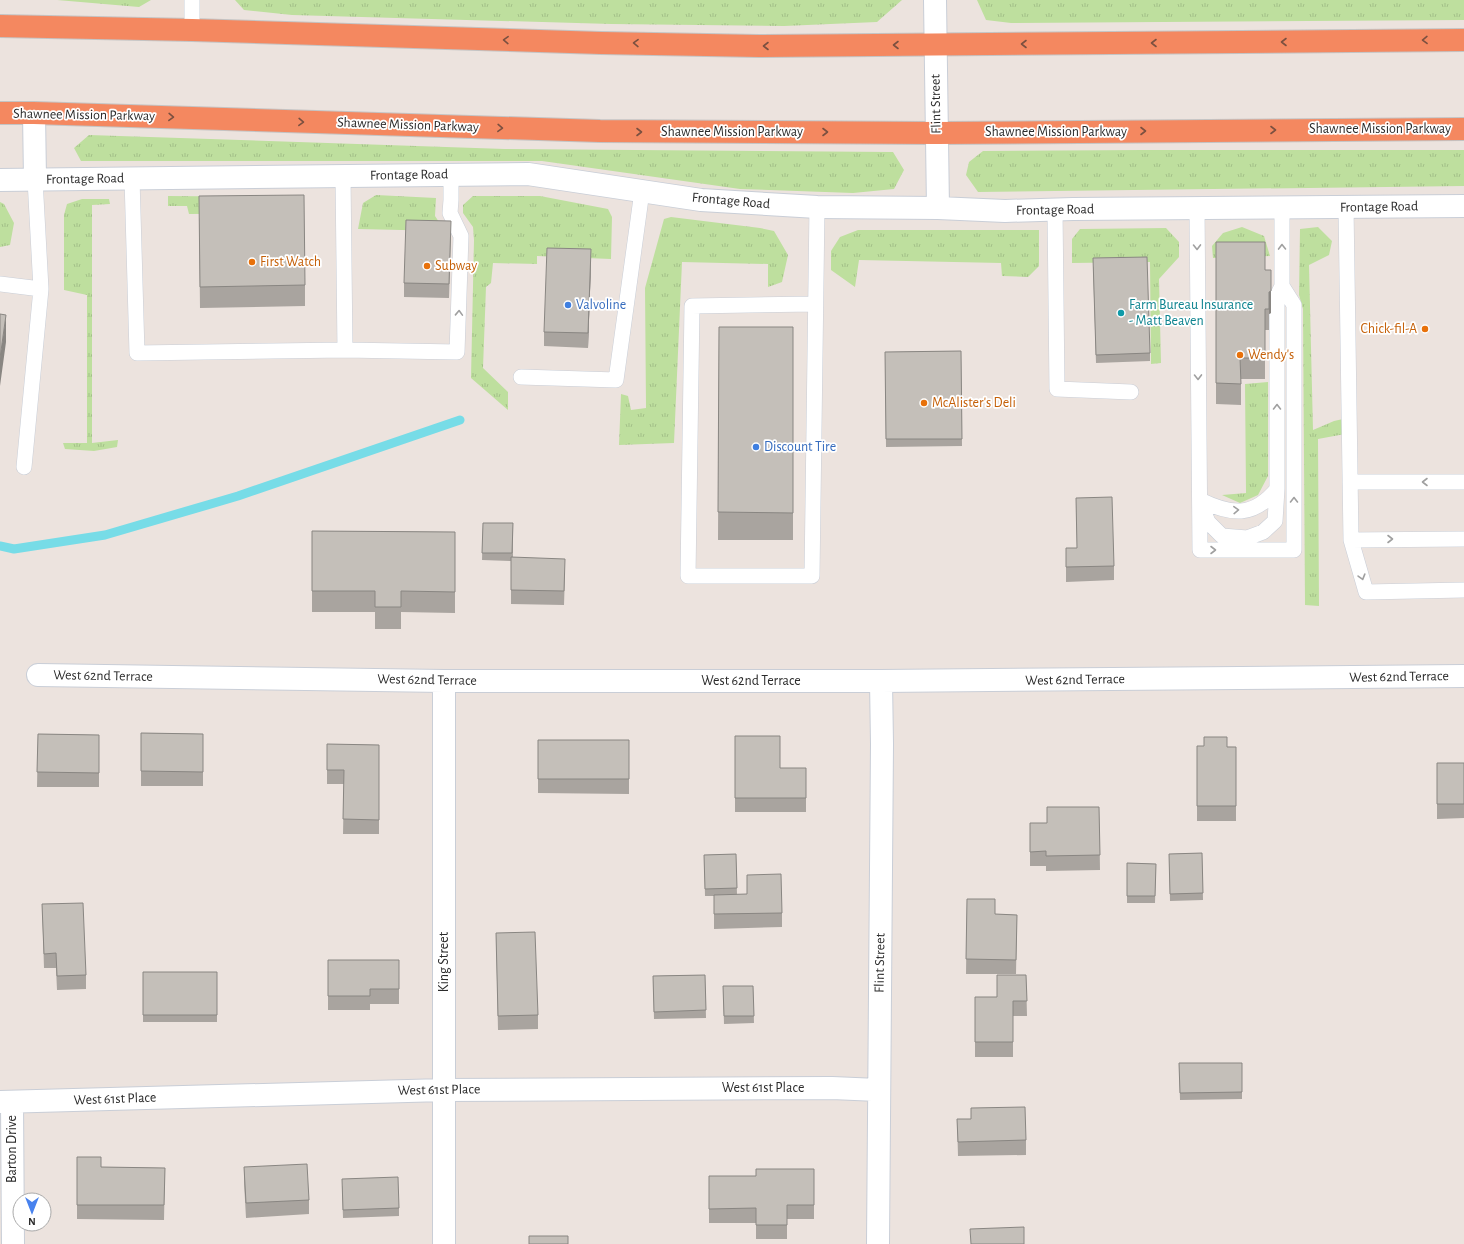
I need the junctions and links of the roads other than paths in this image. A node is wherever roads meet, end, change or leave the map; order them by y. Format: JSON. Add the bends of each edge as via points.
{"nodes":[{"id":1,"x":192,"y":0,"type":"edge"},
{"id":2,"x":935,"y":0,"type":"edge"},
{"id":3,"x":0,"y":26,"type":"edge"},
{"id":4,"x":192,"y":30,"type":"junction"},
{"id":5,"x":1464,"y":40,"type":"edge"},
{"id":6,"x":935,"y":45,"type":"junction"},
{"id":7,"x":0,"y":113,"type":"edge"},
{"id":8,"x":34,"y":113,"type":"junction"},
{"id":9,"x":1464,"y":129,"type":"edge"},
{"id":10,"x":936,"y":133,"type":"junction"},
{"id":11,"x":451,"y":175,"type":"junction"},
{"id":12,"x":343,"y":176,"type":"junction"},
{"id":13,"x":132,"y":178,"type":"junction"},
{"id":14,"x":35,"y":179,"type":"junction"},
{"id":15,"x":0,"y":180,"type":"edge"},
{"id":16,"x":642,"y":191,"type":"junction"},
{"id":17,"x":1464,"y":206,"type":"edge"},
{"id":18,"x":817,"y":207,"type":"junction"},
{"id":19,"x":1346,"y":207,"type":"junction"},
{"id":20,"x":938,"y":208,"type":"junction"},
{"id":21,"x":1197,"y":208,"type":"junction"},
{"id":22,"x":1282,"y":208,"type":"junction"},
{"id":23,"x":1055,"y":210,"type":"junction"},
{"id":24,"x":0,"y":284,"type":"edge"},
{"id":25,"x":1282,"y":286,"type":"junction"},
{"id":26,"x":41,"y":289,"type":"junction"},
{"id":27,"x":816,"y":304,"type":"junction"},
{"id":28,"x":345,"y":350,"type":"junction"},
{"id":29,"x":521,"y":377,"type":"dead end"},
{"id":30,"x":1131,"y":392,"type":"dead end"},
{"id":31,"x":24,"y":467,"type":"dead end"},
{"id":32,"x":1350,"y":482,"type":"junction"},
{"id":33,"x":1464,"y":482,"type":"edge"},
{"id":34,"x":1277,"y":489,"type":"junction"},
{"id":35,"x":1200,"y":500,"type":"junction"},
{"id":36,"x":1464,"y":539,"type":"edge"},
{"id":37,"x":1351,"y":540,"type":"junction"},
{"id":38,"x":1464,"y":590,"type":"edge"},
{"id":39,"x":38,"y":675,"type":"dead end"},
{"id":40,"x":1464,"y":676,"type":"edge"},
{"id":41,"x":444,"y":681,"type":"junction"},
{"id":42,"x":881,"y":682,"type":"junction"},
{"id":43,"x":444,"y":1090,"type":"junction"},
{"id":44,"x":878,"y":1090,"type":"junction"},
{"id":45,"x":6,"y":1102,"type":"edge"},
{"id":46,"x":12,"y":1244,"type":"edge"},
{"id":47,"x":444,"y":1244,"type":"edge"},
{"id":48,"x":878,"y":1244,"type":"edge"}],
"edges":[{"from":1,"to":4,"type":"lane"},
{"from":2,"to":6,"type":"street","name":"Flint Street"},
{"from":3,"to":4,"type":"highway"},
{"from":6,"to":4,"type":"highway","one_way":true,"via":[[759,46],[601,43]]},
{"from":5,"to":6,"type":"highway","one_way":true},
{"from":6,"to":10,"type":"street","name":"Flint Street"},
{"from":7,"to":8,"type":"highway","name":"Shawnee Mission Parkway"},
{"from":8,"to":10,"type":"highway","name":"Shawnee Mission Parkway","one_way":true,"via":[[600,132]]},
{"from":8,"to":14,"type":"street"},
{"from":10,"to":9,"type":"highway","name":"Shawnee Mission Parkway","one_way":true},
{"from":10,"to":20,"type":"street","name":"Flint Street"},
{"from":11,"to":12,"type":"street","name":"Frontage Road"},
{"from":11,"to":16,"type":"street","name":"Frontage Road","via":[[528,174]]},
{"from":28,"to":11,"type":"lane","one_way":true,"via":[[458,352],[461,236],[450,213]]},
{"from":12,"to":13,"type":"street","name":"Frontage Road"},
{"from":12,"to":28,"type":"lane"},
{"from":13,"to":14,"type":"street","name":"Frontage Road"},
{"from":13,"to":28,"type":"lane","via":[[137,352]]},
{"from":14,"to":15,"type":"street","name":"Frontage Road"},
{"from":14,"to":26,"type":"lane"},
{"from":16,"to":18,"type":"street","name":"Frontage Road","via":[[701,200]]},
{"from":16,"to":29,"type":"lane","via":[[616,380]]},
{"from":17,"to":19,"type":"street","name":"Frontage Road"},
{"from":18,"to":20,"type":"street","name":"Frontage Road"},
{"from":18,"to":27,"type":"lane"},
{"from":19,"to":22,"type":"street","name":"Frontage Road"},
{"from":19,"to":32,"type":"lane"},
{"from":20,"to":23,"type":"street","name":"Frontage Road"},
{"from":21,"to":22,"type":"street","name":"Frontage Road"},
{"from":21,"to":23,"type":"street","name":"Frontage Road"},
{"from":21,"to":35,"type":"lane","one_way":true},
{"from":25,"to":22,"type":"lane","one_way":true},
{"from":23,"to":30,"type":"lane","via":[[1057,389]]},
{"from":24,"to":26,"type":"lane"},
{"from":34,"to":25,"type":"lane","one_way":true,"via":[[1278,296]]},
{"from":35,"to":25,"type":"lane","one_way":true,"via":[[1200,550],[1294,550],[1294,305]]},
{"from":26,"to":31,"type":"lane"},
{"from":27,"to":27,"type":"lane","via":[[812,576],[688,576],[692,306]]},
{"from":33,"to":32,"type":"lane","one_way":true},
{"from":32,"to":37,"type":"lane"},
{"from":35,"to":34,"type":"lane","one_way":true,"via":[[1217,508],[1236,512],[1254,508]]},
{"from":34,"to":35,"type":"lane","via":[[1275,521],[1263,532],[1247,538],[1222,536],[1208,522]]},
{"from":37,"to":36,"type":"lane","one_way":true},
{"from":37,"to":38,"type":"lane","one_way":true,"via":[[1366,592]]},
{"from":39,"to":41,"type":"street","name":"West 62nd Terrace"},
{"from":40,"to":42,"type":"street","name":"West 62nd Terrace"},
{"from":41,"to":42,"type":"street","name":"West 62nd Terrace"},
{"from":41,"to":43,"type":"street","name":"King Street"},
{"from":42,"to":44,"type":"street","name":"Flint Street"},
{"from":43,"to":44,"type":"street","name":"West 61st Place"},
{"from":43,"to":45,"type":"street","name":"West 61st Place"},
{"from":43,"to":47,"type":"street","name":"King Street"},
{"from":44,"to":48,"type":"street","name":"Flint Street"},
{"from":45,"to":46,"type":"street","name":"Barton Drive"}]}
